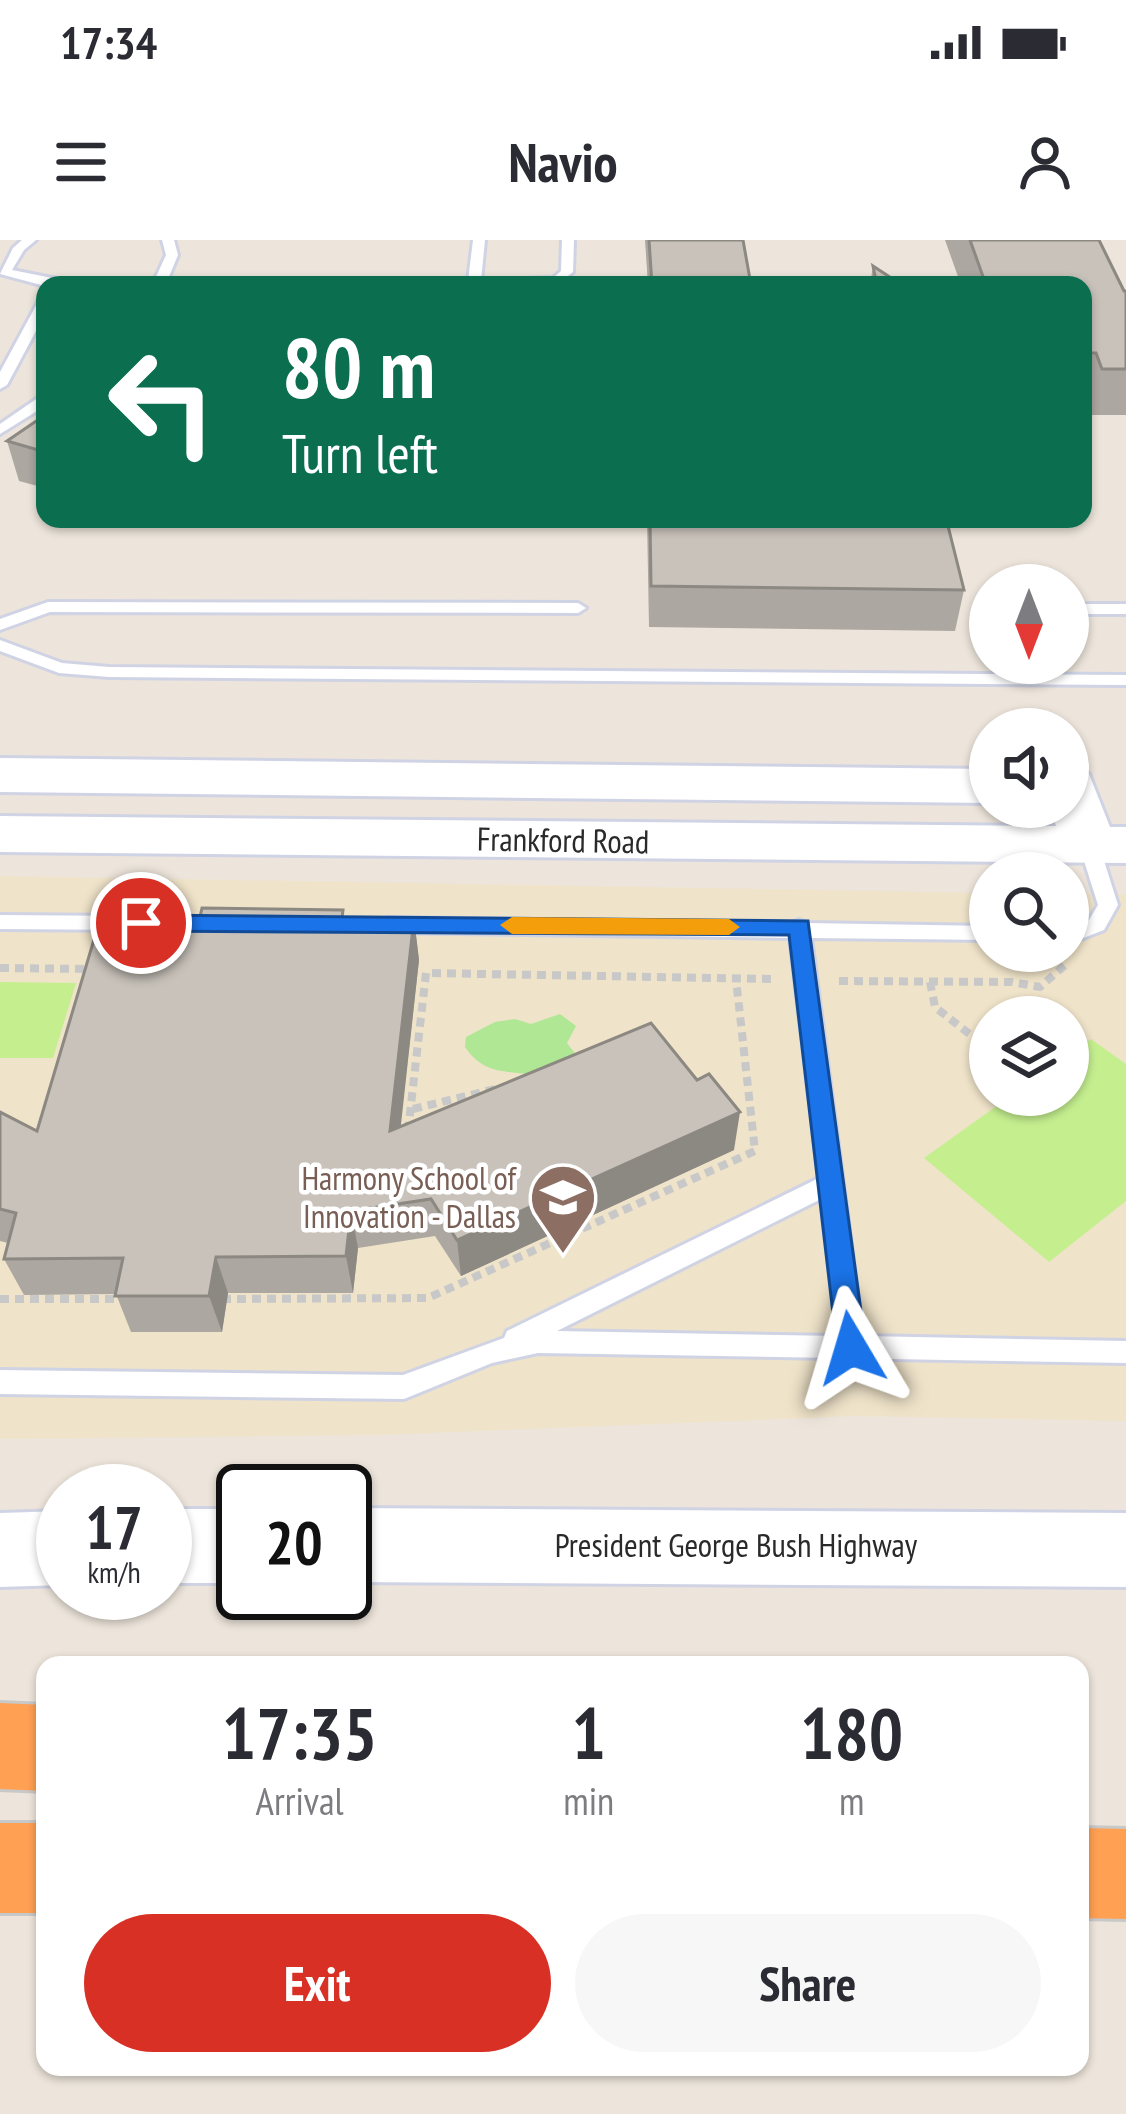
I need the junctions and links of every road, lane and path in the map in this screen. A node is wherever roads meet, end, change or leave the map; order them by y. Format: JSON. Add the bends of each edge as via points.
{"nodes":[{"id":1,"x":30,"y":240,"type":"edge"},
{"id":2,"x":168,"y":240,"type":"edge"},
{"id":3,"x":479,"y":240,"type":"edge"},
{"id":4,"x":568,"y":240,"type":"edge"},
{"id":5,"x":163,"y":276,"type":"edge"},
{"id":6,"x":475,"y":276,"type":"edge"},
{"id":7,"x":563,"y":276,"type":"edge"},
{"id":8,"x":36,"y":282,"type":"edge"},
{"id":9,"x":36,"y":326,"type":"edge"},
{"id":10,"x":0,"y":385,"type":"edge"},
{"id":11,"x":36,"y":408,"type":"edge"},
{"id":12,"x":0,"y":430,"type":"edge"},
{"id":13,"x":578,"y":608,"type":"dead end"},
{"id":14,"x":1089,"y":608,"type":"edge"},
{"id":15,"x":1126,"y":609,"type":"edge"},
{"id":16,"x":0,"y":625,"type":"edge"},
{"id":17,"x":0,"y":645,"type":"edge"},
{"id":18,"x":969,"y":671,"type":"edge"},
{"id":19,"x":1089,"y":674,"type":"edge"},
{"id":20,"x":1126,"y":680,"type":"edge"},
{"id":21,"x":0,"y":775,"type":"edge"},
{"id":22,"x":969,"y":786,"type":"edge"},
{"id":23,"x":1089,"y":786,"type":"edge"},
{"id":24,"x":1126,"y":787,"type":"edge"},
{"id":25,"x":1089,"y":816,"type":"edge"},
{"id":26,"x":0,"y":834,"type":"edge"},
{"id":27,"x":1108,"y":845,"type":"edge"},
{"id":28,"x":1101,"y":920,"type":"junction"},
{"id":29,"x":0,"y":922,"type":"edge"},
{"id":30,"x":165,"y":923,"type":"edge"},
{"id":31,"x":353,"y":924,"type":"edge"},
{"id":32,"x":800,"y":927,"type":"junction"},
{"id":33,"x":1089,"y":929,"type":"edge"},
{"id":34,"x":969,"y":932,"type":"edge"},
{"id":35,"x":1126,"y":934,"type":"edge"},
{"id":36,"x":0,"y":968,"type":"edge"},
{"id":37,"x":1058,"y":972,"type":"edge"},
{"id":38,"x":736,"y":979,"type":"junction"},
{"id":39,"x":781,"y":980,"type":"dead end"},
{"id":40,"x":839,"y":981,"type":"dead end"},
{"id":41,"x":930,"y":982,"type":"junction"},
{"id":42,"x":92,"y":991,"type":"edge"},
{"id":43,"x":969,"y":1034,"type":"edge"},
{"id":44,"x":521,"y":1082,"type":"edge"},
{"id":45,"x":730,"y":1101,"type":"edge"},
{"id":46,"x":749,"y":1101,"type":"junction"},
{"id":47,"x":413,"y":1109,"type":"junction"},
{"id":48,"x":402,"y":1136,"type":"edge"},
{"id":49,"x":831,"y":1183,"type":"junction"},
{"id":50,"x":0,"y":1299,"type":"edge"},
{"id":51,"x":131,"y":1299,"type":"edge"},
{"id":52,"x":199,"y":1299,"type":"edge"},
{"id":53,"x":851,"y":1348,"type":"junction"},
{"id":54,"x":490,"y":1352,"type":"junction"},
{"id":55,"x":1126,"y":1352,"type":"edge"},
{"id":56,"x":0,"y":1382,"type":"edge"},
{"id":57,"x":372,"y":1545,"type":"edge"},
{"id":58,"x":36,"y":1549,"type":"edge"},
{"id":59,"x":0,"y":1550,"type":"edge"},
{"id":60,"x":1126,"y":1550,"type":"edge"},
{"id":61,"x":0,"y":1746,"type":"edge"},
{"id":62,"x":36,"y":1748,"type":"edge"},
{"id":63,"x":0,"y":1868,"type":"edge"},
{"id":64,"x":36,"y":1868,"type":"edge"},
{"id":65,"x":1089,"y":1873,"type":"edge"},
{"id":66,"x":1126,"y":1874,"type":"edge"}],
"edges":[{"from":1,"to":8,"type":"lane","via":[[5,272]]},
{"from":2,"to":5,"type":"lane","via":[[172,255]]},
{"from":3,"to":6,"type":"lane"},
{"from":4,"to":7,"type":"lane"},
{"from":9,"to":10,"type":"lane","via":[[24,357]]},
{"from":11,"to":12,"type":"lane"},
{"from":13,"to":16,"type":"lane","via":[[48,607]]},
{"from":14,"to":15,"type":"lane"},
{"from":17,"to":18,"type":"lane","via":[[59,668],[110,671]]},
{"from":19,"to":20,"type":"lane"},
{"from":21,"to":22,"type":"main road","name":"Frankford Road"},
{"from":23,"to":24,"type":"main road"},
{"from":25,"to":27,"type":"main road"},
{"from":26,"to":27,"type":"main road","name":"Frankford Road"},
{"from":27,"to":28,"type":"lane"},
{"from":28,"to":33,"type":"lane"},
{"from":28,"to":35,"type":"lane"},
{"from":29,"to":30,"type":"lane"},
{"from":31,"to":32,"type":"lane"},
{"from":32,"to":34,"type":"lane"},
{"from":32,"to":49,"type":"lane"},
{"from":36,"to":42,"type":"path","via":[[98,968]]},
{"from":37,"to":41,"type":"path","via":[[1040,987]]},
{"from":38,"to":39,"type":"path"},
{"from":38,"to":46,"type":"path"},
{"from":38,"to":47,"type":"path","via":[[426,973]]},
{"from":40,"to":41,"type":"path"},
{"from":41,"to":43,"type":"path","via":[[935,1007]]},
{"from":44,"to":47,"type":"path"},
{"from":45,"to":46,"type":"path"},
{"from":46,"to":52,"type":"path","via":[[754,1151],[428,1298]]},
{"from":47,"to":48,"type":"path"},
{"from":49,"to":53,"type":"lane"},
{"from":49,"to":54,"type":"lane"},
{"from":50,"to":51,"type":"path"},
{"from":53,"to":54,"type":"lane","via":[[538,1342]]},
{"from":53,"to":55,"type":"lane"},
{"from":54,"to":56,"type":"lane","via":[[421,1382],[382,1389]]},
{"from":57,"to":60,"type":"main road","name":"President George Bush Highway"},
{"from":58,"to":59,"type":"main road"},
{"from":61,"to":62,"type":"highway"},
{"from":63,"to":64,"type":"highway"},
{"from":65,"to":66,"type":"highway"}]}
